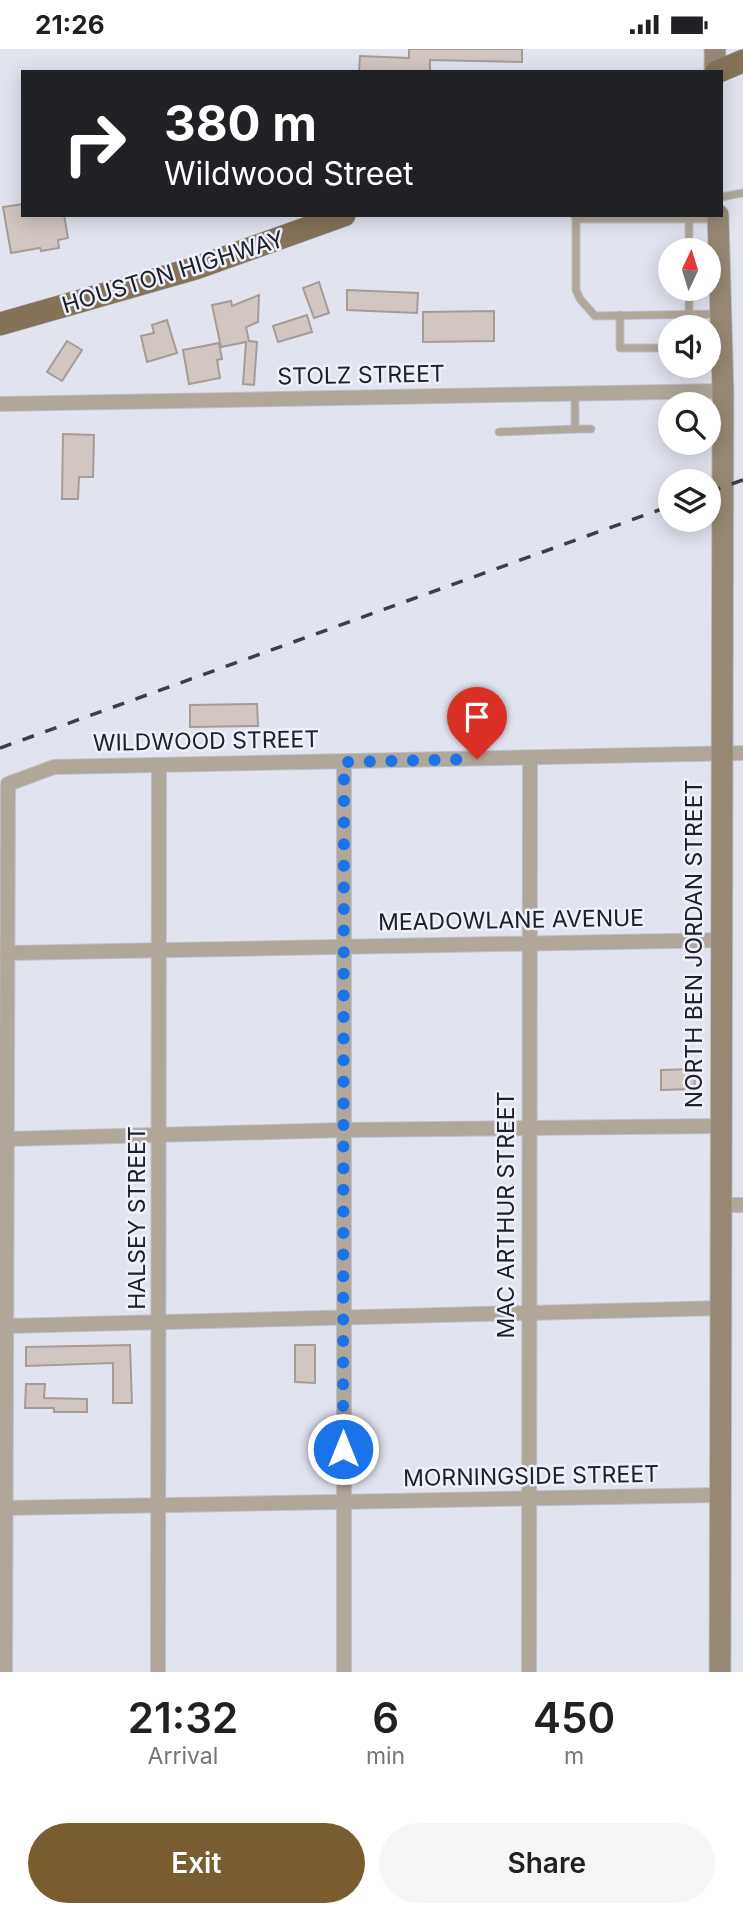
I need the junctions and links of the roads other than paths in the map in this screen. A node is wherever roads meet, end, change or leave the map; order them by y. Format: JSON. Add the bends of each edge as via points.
{"nodes":[{"id":1,"x":715,"y":49,"type":"edge"},
{"id":2,"x":743,"y":61,"type":"edge"},
{"id":3,"x":716,"y":70,"type":"edge"},
{"id":4,"x":721,"y":70,"type":"edge"},
{"id":5,"x":743,"y":193,"type":"edge"},
{"id":6,"x":723,"y":197,"type":"edge"},
{"id":7,"x":338,"y":217,"type":"edge"},
{"id":8,"x":575,"y":217,"type":"edge"},
{"id":9,"x":595,"y":217,"type":"edge"},
{"id":10,"x":615,"y":217,"type":"edge"},
{"id":11,"x":634,"y":217,"type":"edge"},
{"id":12,"x":650,"y":217,"type":"edge"},
{"id":13,"x":669,"y":217,"type":"edge"},
{"id":14,"x":689,"y":217,"type":"edge"},
{"id":15,"x":718,"y":217,"type":"edge"},
{"id":16,"x":689,"y":238,"type":"edge"},
{"id":17,"x":689,"y":301,"type":"edge"},
{"id":18,"x":721,"y":314,"type":"junction"},
{"id":19,"x":620,"y":315,"type":"junction"},
{"id":20,"x":658,"y":315,"type":"edge"},
{"id":21,"x":689,"y":315,"type":"joint"},
{"id":22,"x":0,"y":324,"type":"edge"},
{"id":23,"x":658,"y":348,"type":"edge"},
{"id":24,"x":723,"y":391,"type":"junction"},
{"id":25,"x":575,"y":394,"type":"junction"},
{"id":26,"x":0,"y":404,"type":"edge"},
{"id":27,"x":575,"y":429,"type":"junction"},
{"id":28,"x":592,"y":429,"type":"dead end"},
{"id":29,"x":499,"y":432,"type":"dead end"},
{"id":30,"x":743,"y":753,"type":"edge"},
{"id":31,"x":720,"y":754,"type":"junction"},
{"id":32,"x":530,"y":758,"type":"junction"},
{"id":33,"x":344,"y":762,"type":"junction"},
{"id":34,"x":159,"y":765,"type":"junction"},
{"id":35,"x":4,"y":813,"type":"edge"},
{"id":36,"x":4,"y":873,"type":"edge"},
{"id":37,"x":722,"y":940,"type":"junction"},
{"id":38,"x":528,"y":943,"type":"junction"},
{"id":39,"x":345,"y":946,"type":"junction"},
{"id":40,"x":159,"y":951,"type":"junction"},
{"id":41,"x":7,"y":953,"type":"junction"},
{"id":42,"x":721,"y":1126,"type":"junction"},
{"id":43,"x":529,"y":1127,"type":"junction"},
{"id":44,"x":344,"y":1130,"type":"junction"},
{"id":45,"x":160,"y":1134,"type":"junction"},
{"id":46,"x":8,"y":1139,"type":"junction"},
{"id":47,"x":733,"y":1205,"type":"edge"},
{"id":48,"x":722,"y":1308,"type":"junction"},
{"id":49,"x":529,"y":1312,"type":"junction"},
{"id":50,"x":344,"y":1317,"type":"junction"},
{"id":51,"x":160,"y":1322,"type":"junction"},
{"id":52,"x":6,"y":1326,"type":"junction"},
{"id":53,"x":721,"y":1495,"type":"junction"},
{"id":54,"x":528,"y":1498,"type":"junction"},
{"id":55,"x":342,"y":1502,"type":"junction"},
{"id":56,"x":160,"y":1507,"type":"junction"},
{"id":57,"x":3,"y":1508,"type":"edge"},
{"id":58,"x":5,"y":1672,"type":"edge"},
{"id":59,"x":158,"y":1672,"type":"edge"},
{"id":60,"x":344,"y":1672,"type":"edge"},
{"id":61,"x":529,"y":1672,"type":"edge"},
{"id":62,"x":720,"y":1672,"type":"edge"}],
"edges":[{"from":1,"to":3,"type":"street"},
{"from":2,"to":4,"type":"main road"},
{"from":5,"to":6,"type":"lane"},
{"from":7,"to":22,"type":"main road","name":"HOUSTON HIGHWAY","via":[[196,268]]},
{"from":8,"to":9,"type":"lane"},
{"from":8,"to":19,"type":"lane","via":[[580,299],[595,316]]},
{"from":9,"to":10,"type":"lane"},
{"from":10,"to":11,"type":"lane"},
{"from":11,"to":12,"type":"lane"},
{"from":12,"to":13,"type":"lane"},
{"from":13,"to":14,"type":"lane"},
{"from":14,"to":15,"type":"lane"},
{"from":14,"to":16,"type":"lane"},
{"from":15,"to":18,"type":"street","name":"NORTH BEN JORDAN STREET"},
{"from":17,"to":21,"type":"lane"},
{"from":18,"to":21,"type":"lane"},
{"from":18,"to":24,"type":"street","name":"NORTH BEN JORDAN STREET"},
{"from":19,"to":20,"type":"lane"},
{"from":19,"to":23,"type":"lane","via":[[620,348]]},
{"from":24,"to":25,"type":"street","name":"STOLZ STREET"},
{"from":24,"to":31,"type":"street","name":"NORTH BEN JORDAN STREET"},
{"from":25,"to":26,"type":"street","name":"STOLZ STREET"},
{"from":25,"to":27,"type":"lane"},
{"from":27,"to":28,"type":"lane"},
{"from":27,"to":29,"type":"lane"},
{"from":30,"to":31,"type":"street","name":"WILDWOOD STREET"},
{"from":31,"to":32,"type":"street","name":"WILDWOOD STREET"},
{"from":31,"to":37,"type":"street","name":"NORTH BEN JORDAN STREET"},
{"from":32,"to":33,"type":"street","name":"WILDWOOD STREET"},
{"from":32,"to":38,"type":"street","name":"MAC ARTHUR STREET"},
{"from":33,"to":34,"type":"street","name":"WILDWOOD STREET"},
{"from":33,"to":39,"type":"street"},
{"from":34,"to":35,"type":"street","name":"WILDWOOD STREET","via":[[54,767],[8,784]]},
{"from":34,"to":40,"type":"street","name":"HALSEY STREET"},
{"from":35,"to":36,"type":"street"},
{"from":36,"to":41,"type":"street"},
{"from":37,"to":38,"type":"street","name":"MEADOWLANE AVENUE"},
{"from":37,"to":42,"type":"street","name":"NORTH BEN JORDAN STREET"},
{"from":38,"to":39,"type":"street","name":"MEADOWLANE AVENUE"},
{"from":38,"to":43,"type":"street","name":"MAC ARTHUR STREET"},
{"from":39,"to":40,"type":"street","name":"MEADOWLANE AVENUE"},
{"from":39,"to":44,"type":"street"},
{"from":40,"to":41,"type":"street","name":"MEADOWLANE AVENUE"},
{"from":40,"to":45,"type":"street","name":"HALSEY STREET"},
{"from":41,"to":46,"type":"street"},
{"from":42,"to":43,"type":"street"},
{"from":42,"to":47,"type":"street","name":"NORTH BEN JORDAN STREET"},
{"from":43,"to":44,"type":"street"},
{"from":43,"to":49,"type":"street","name":"MAC ARTHUR STREET"},
{"from":44,"to":45,"type":"street"},
{"from":44,"to":50,"type":"street"},
{"from":45,"to":46,"type":"street"},
{"from":45,"to":51,"type":"street","name":"HALSEY STREET"},
{"from":46,"to":52,"type":"street"},
{"from":47,"to":48,"type":"street","name":"NORTH BEN JORDAN STREET"},
{"from":48,"to":49,"type":"street"},
{"from":48,"to":53,"type":"street","name":"NORTH BEN JORDAN STREET"},
{"from":49,"to":50,"type":"street"},
{"from":49,"to":54,"type":"street","name":"MAC ARTHUR STREET"},
{"from":50,"to":51,"type":"street"},
{"from":50,"to":55,"type":"street"},
{"from":51,"to":52,"type":"street"},
{"from":51,"to":56,"type":"street","name":"HALSEY STREET"},
{"from":52,"to":57,"type":"street"},
{"from":53,"to":54,"type":"street","name":"MORNINGSIDE STREET"},
{"from":53,"to":62,"type":"street","name":"NORTH BEN JORDAN STREET"},
{"from":54,"to":55,"type":"street","name":"MORNINGSIDE STREET"},
{"from":54,"to":61,"type":"street","name":"MAC ARTHUR STREET"},
{"from":55,"to":56,"type":"street","name":"MORNINGSIDE STREET"},
{"from":55,"to":60,"type":"street"},
{"from":56,"to":57,"type":"street","name":"MORNINGSIDE STREET"},
{"from":56,"to":59,"type":"street","name":"HALSEY STREET"},
{"from":57,"to":58,"type":"street"}]}
